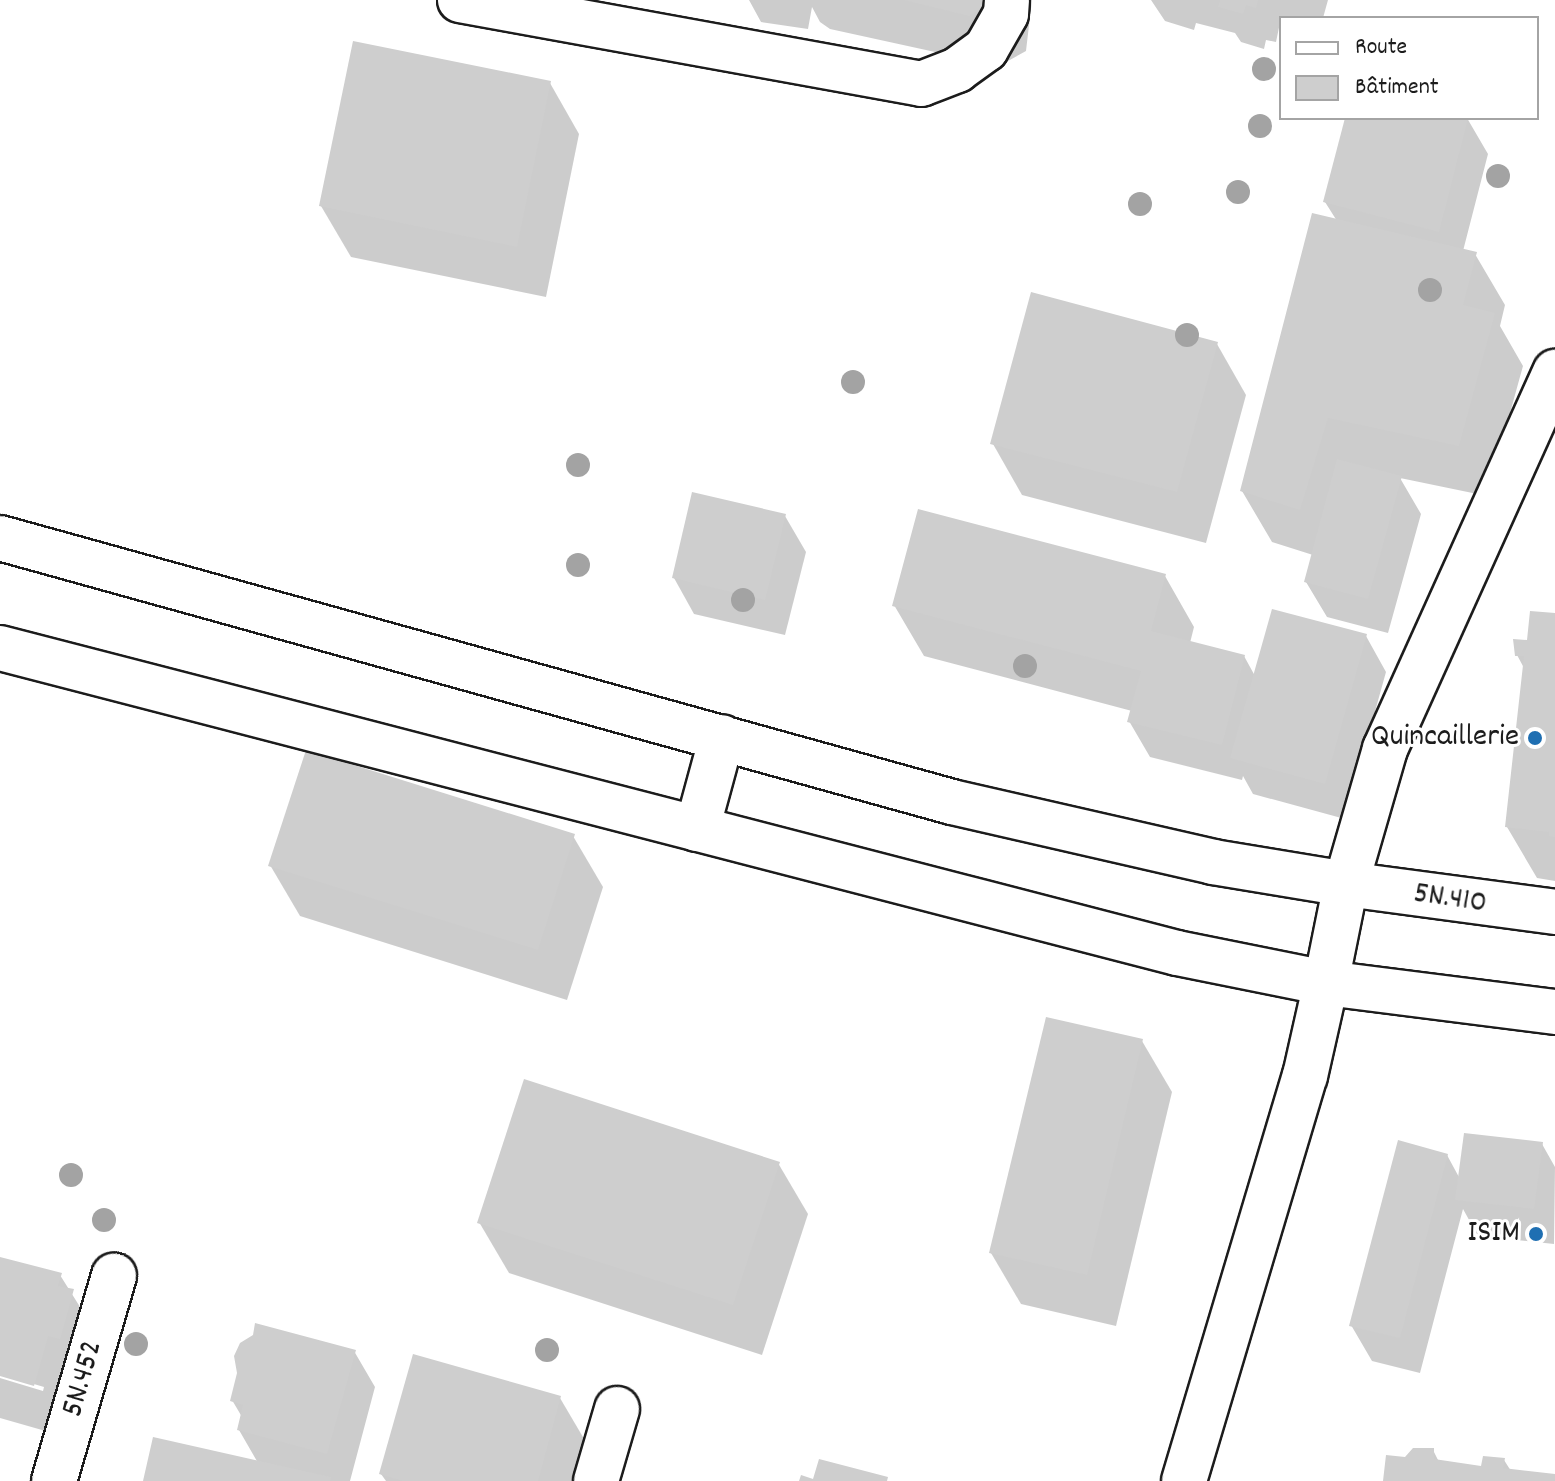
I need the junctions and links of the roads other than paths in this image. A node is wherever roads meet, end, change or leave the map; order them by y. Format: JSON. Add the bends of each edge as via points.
{"nodes":[{"id":1,"x":460,"y":0,"type":"edge"},
{"id":2,"x":1007,"y":0,"type":"edge"},
{"id":3,"x":1555,"y":372,"type":"edge"},
{"id":4,"x":0,"y":538,"type":"edge"},
{"id":5,"x":0,"y":648,"type":"edge"},
{"id":6,"x":722,"y":737,"type":"junction"},
{"id":7,"x":697,"y":829,"type":"junction"},
{"id":8,"x":1346,"y":884,"type":"junction"},
{"id":9,"x":1555,"y":912,"type":"edge"},
{"id":10,"x":1326,"y":983,"type":"junction"},
{"id":11,"x":1555,"y":1012,"type":"edge"},
{"id":12,"x":114,"y":1276,"type":"dead end"},
{"id":13,"x":617,"y":1409,"type":"dead end"},
{"id":14,"x":54,"y":1481,"type":"edge"},
{"id":15,"x":596,"y":1481,"type":"edge"},
{"id":16,"x":1184,"y":1481,"type":"edge"}],
"edges":[{"from":1,"to":2,"type":"main road","via":[[921,84],[957,70],[986,49],[1006,14]]},
{"from":3,"to":8,"type":"main road","via":[[1385,749]]},
{"from":4,"to":6,"type":"main road","name":"5N.410"},
{"from":5,"to":7,"type":"main road"},
{"from":6,"to":7,"type":"main road"},
{"from":6,"to":8,"type":"main road","name":"5N.410","via":[[952,802],[1213,862]]},
{"from":7,"to":10,"type":"main road","via":[[1177,953]]},
{"from":8,"to":9,"type":"main road","name":"5N.410"},
{"from":8,"to":10,"type":"main road"},
{"from":10,"to":11,"type":"main road"},
{"from":10,"to":16,"type":"main road","via":[[1305,1076]]},
{"from":12,"to":14,"type":"main road","name":"5N.452"},
{"from":13,"to":15,"type":"main road"}]}
